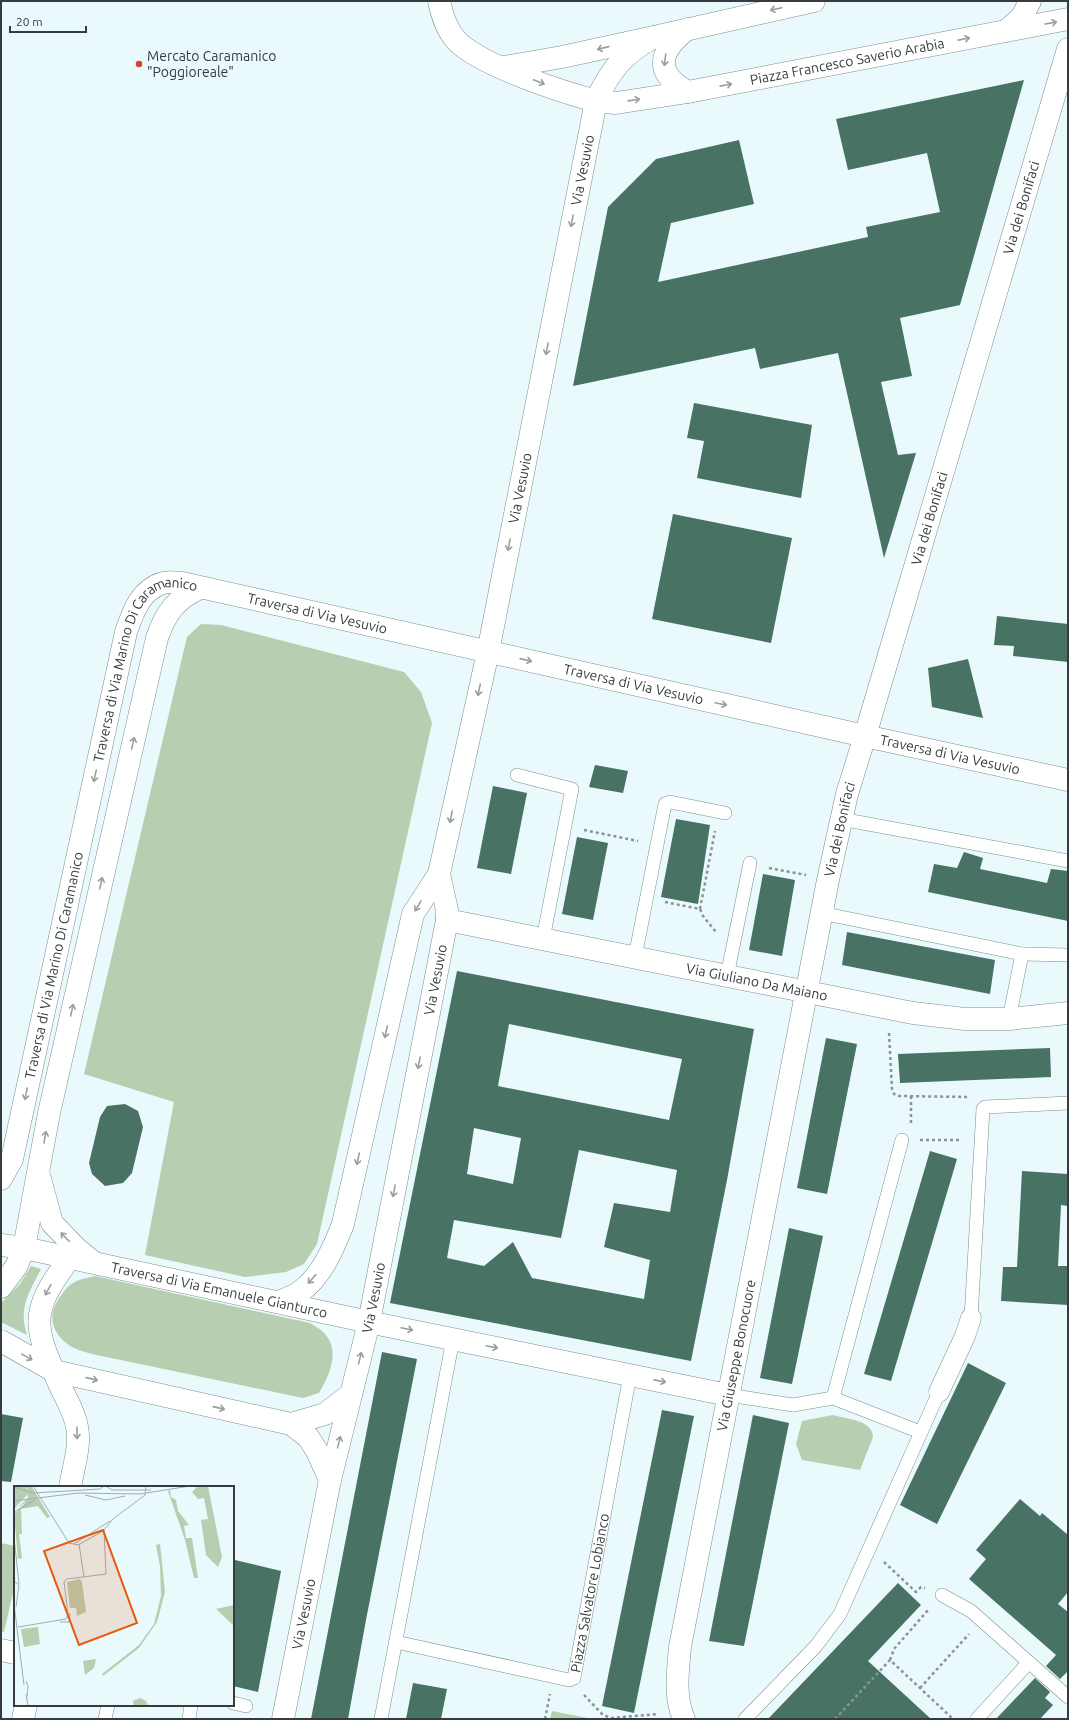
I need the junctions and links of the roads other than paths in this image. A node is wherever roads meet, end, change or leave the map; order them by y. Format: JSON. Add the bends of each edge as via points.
{"nodes":[{"id":1,"x":439,"y":1,"type":"edge"},
{"id":2,"x":814,"y":1,"type":"edge"},
{"id":3,"x":1030,"y":1,"type":"edge"},
{"id":4,"x":1068,"y":19,"type":"edge"},
{"id":5,"x":687,"y":29,"type":"junction"},
{"id":6,"x":1006,"y":31,"type":"junction"},
{"id":7,"x":654,"y":37,"type":"junction"},
{"id":8,"x":1068,"y":49,"type":"edge"},
{"id":9,"x":502,"y":67,"type":"junction"},
{"id":10,"x":688,"y":92,"type":"junction"},
{"id":11,"x":596,"y":100,"type":"junction"},
{"id":12,"x":200,"y":588,"type":"junction"},
{"id":13,"x":488,"y":652,"type":"junction"},
{"id":14,"x":865,"y":736,"type":"junction"},
{"id":15,"x":517,"y":776,"type":"dead end"},
{"id":16,"x":1068,"y":780,"type":"edge"},
{"id":17,"x":722,"y":812,"type":"road end"},
{"id":18,"x":841,"y":819,"type":"junction"},
{"id":19,"x":1068,"y":861,"type":"edge"},
{"id":20,"x":750,"y":864,"type":"road end"},
{"id":21,"x":439,"y":874,"type":"junction"},
{"id":22,"x":821,"y":913,"type":"junction"},
{"id":23,"x":447,"y":920,"type":"junction"},
{"id":24,"x":543,"y":939,"type":"junction"},
{"id":25,"x":1022,"y":954,"type":"junction"},
{"id":26,"x":1068,"y":956,"type":"edge"},
{"id":27,"x":635,"y":957,"type":"junction"},
{"id":28,"x":727,"y":976,"type":"junction"},
{"id":29,"x":806,"y":992,"type":"junction"},
{"id":30,"x":1068,"y":1013,"type":"edge"},
{"id":31,"x":1009,"y":1019,"type":"junction"},
{"id":32,"x":1068,"y":1103,"type":"edge"},
{"id":33,"x":907,"y":1140,"type":"road end"},
{"id":34,"x":38,"y":1176,"type":"junction"},
{"id":35,"x":1,"y":1179,"type":"edge"},
{"id":36,"x":1,"y":1245,"type":"edge"},
{"id":37,"x":24,"y":1248,"type":"junction"},
{"id":38,"x":70,"y":1258,"type":"junction"},
{"id":39,"x":94,"y":1263,"type":"junction"},
{"id":40,"x":1,"y":1287,"type":"edge"},
{"id":41,"x":278,"y":1302,"type":"junction"},
{"id":42,"x":971,"y":1318,"type":"joint"},
{"id":43,"x":369,"y":1322,"type":"junction"},
{"id":44,"x":453,"y":1339,"type":"junction"},
{"id":45,"x":1,"y":1341,"type":"edge"},
{"id":46,"x":54,"y":1371,"type":"junction"},
{"id":47,"x":630,"y":1375,"type":"junction"},
{"id":48,"x":939,"y":1392,"type":"joint"},
{"id":49,"x":351,"y":1394,"type":"junction"},
{"id":50,"x":728,"y":1395,"type":"junction"},
{"id":51,"x":833,"y":1398,"type":"junction"},
{"id":52,"x":291,"y":1424,"type":"junction"},
{"id":53,"x":920,"y":1432,"type":"junction"},
{"id":54,"x":330,"y":1480,"type":"junction"},
{"id":55,"x":70,"y":1486,"type":"edge"},
{"id":56,"x":942,"y":1595,"type":"road end"},
{"id":57,"x":396,"y":1642,"type":"junction"},
{"id":58,"x":1,"y":1650,"type":"edge"},
{"id":59,"x":14,"y":1653,"type":"edge"},
{"id":60,"x":1029,"y":1662,"type":"junction"},
{"id":61,"x":1068,"y":1696,"type":"edge"},
{"id":62,"x":26,"y":1706,"type":"edge"},
{"id":63,"x":108,"y":1706,"type":"edge"},
{"id":64,"x":191,"y":1706,"type":"edge"},
{"id":65,"x":682,"y":1715,"type":"edge"},
{"id":66,"x":23,"y":1719,"type":"edge"},
{"id":67,"x":105,"y":1719,"type":"edge"},
{"id":68,"x":189,"y":1719,"type":"edge"},
{"id":69,"x":283,"y":1719,"type":"edge"},
{"id":70,"x":381,"y":1719,"type":"edge"},
{"id":71,"x":745,"y":1719,"type":"edge"},
{"id":72,"x":976,"y":1719,"type":"edge"}],
"edges":[{"from":1,"to":9,"type":"street","name":"Piazza Francesco Saverio Arabia","via":[[443,19],[456,40],[474,54]]},
{"from":2,"to":5,"type":"street","one_way":true},
{"from":3,"to":6,"type":"street","via":[[1022,17]]},
{"from":6,"to":4,"type":"street","name":"Piazza Francesco Saverio Arabia","one_way":true},
{"from":5,"to":7,"type":"street"},
{"from":5,"to":10,"type":"street","one_way":true,"via":[[675,38],[667,51],[664,63],[666,75],[674,85]]},
{"from":10,"to":6,"type":"street","name":"Piazza Francesco Saverio Arabia","one_way":true},
{"from":7,"to":9,"type":"street","one_way":true},
{"from":7,"to":11,"type":"street","name":"Via Vesuvio","via":[[634,48],[616,65]]},
{"from":8,"to":14,"type":"street","name":"Via dei Bonifaci"},
{"from":9,"to":11,"type":"street","name":"Piazza Francesco Saverio Arabia","one_way":true,"via":[[574,95]]},
{"from":11,"to":10,"type":"street","name":"Piazza Francesco Saverio Arabia","one_way":true,"via":[[616,103]]},
{"from":11,"to":13,"type":"street","name":"Via Vesuvio","one_way":true},
{"from":12,"to":13,"type":"street","name":"Traversa di Via Vesuvio"},
{"from":34,"to":12,"type":"street","name":"Traversa di Via Marino Di Caramanico","one_way":true,"via":[[49,1113],[157,638],[177,601]]},
{"from":12,"to":35,"type":"street","name":"Traversa di Via Marino Di Caramanico","one_way":true,"via":[[164,582],[150,589],[140,598],[126,632],[12,1159]]},
{"from":13,"to":14,"type":"street","name":"Traversa di Via Vesuvio","one_way":true},
{"from":13,"to":21,"type":"street","name":"Via Vesuvio","one_way":true},
{"from":14,"to":16,"type":"street","name":"Traversa di Via Vesuvio"},
{"from":14,"to":18,"type":"street","name":"Via dei Bonifaci"},
{"from":15,"to":24,"type":"lane","via":[[571,788]]},
{"from":17,"to":27,"type":"lane","via":[[666,803]]},
{"from":18,"to":19,"type":"lane"},
{"from":18,"to":22,"type":"street","name":"Via dei Bonifaci"},
{"from":20,"to":28,"type":"lane"},
{"from":21,"to":23,"type":"street","name":"Via Vesuvio"},
{"from":21,"to":41,"type":"street","name":"Via Vesuvio","one_way":true,"via":[[413,914],[343,1224],[320,1271],[302,1291]]},
{"from":22,"to":25,"type":"lane"},
{"from":22,"to":29,"type":"street","name":"Via dei Bonifaci"},
{"from":23,"to":24,"type":"street","name":"Via Giuliano Da Maiano"},
{"from":23,"to":43,"type":"street","name":"Via Vesuvio","one_way":true},
{"from":24,"to":27,"type":"street","name":"Via Giuliano Da Maiano"},
{"from":25,"to":26,"type":"lane"},
{"from":25,"to":31,"type":"lane"},
{"from":27,"to":28,"type":"street","name":"Via Giuliano Da Maiano"},
{"from":28,"to":29,"type":"street","name":"Via Giuliano Da Maiano"},
{"from":29,"to":31,"type":"street","name":"Via Giuliano Da Maiano","via":[[893,1009],[965,1019]]},
{"from":29,"to":50,"type":"street","name":"Via Giuseppe Bonocuore"},
{"from":30,"to":31,"type":"street","name":"Via Giuliano Da Maiano"},
{"from":32,"to":42,"type":"lane","via":[[983,1109]]},
{"from":33,"to":51,"type":"lane"},
{"from":34,"to":37,"type":"street","name":"Traversa di Via Marino Di Caramanico"},
{"from":39,"to":34,"type":"street","name":"Traversa di Via Marino Di Caramanico","one_way":true,"via":[[52,1223]]},
{"from":36,"to":37,"type":"street","name":"Traversa di Via Emanuele Gianturco"},
{"from":37,"to":38,"type":"street","name":"Traversa di Via Emanuele Gianturco"},
{"from":37,"to":40,"type":"street","via":[[16,1268]]},
{"from":38,"to":39,"type":"street","name":"Traversa di Via Emanuele Gianturco"},
{"from":38,"to":46,"type":"street","one_way":true,"via":[[49,1287],[39,1314],[44,1347]]},
{"from":39,"to":41,"type":"street","name":"Traversa di Via Emanuele Gianturco"},
{"from":41,"to":43,"type":"street","name":"Traversa di Via Emanuele Gianturco"},
{"from":42,"to":48,"type":"street"},
{"from":43,"to":44,"type":"street","one_way":true},
{"from":49,"to":43,"type":"street","name":"Via Vesuvio","one_way":true},
{"from":44,"to":47,"type":"street","one_way":true},
{"from":44,"to":57,"type":"lane"},
{"from":45,"to":46,"type":"street","one_way":true},
{"from":46,"to":52,"type":"street","one_way":true},
{"from":46,"to":55,"type":"street","one_way":true,"via":[[78,1428]]},
{"from":47,"to":50,"type":"street","one_way":true},
{"from":47,"to":57,"type":"lane","name":"Piazza Salvatore Lobianco","via":[[574,1678],[570,1680]]},
{"from":48,"to":53,"type":"lane"},
{"from":49,"to":52,"type":"street","via":[[326,1414]]},
{"from":54,"to":49,"type":"street","name":"Via Vesuvio","one_way":true},
{"from":50,"to":51,"type":"lane","via":[[793,1405]]},
{"from":50,"to":65,"type":"street","name":"Via Giuseppe Bonocuore","via":[[680,1647],[677,1682]]},
{"from":51,"to":53,"type":"lane"},
{"from":52,"to":54,"type":"street","via":[[308,1437]]},
{"from":53,"to":71,"type":"lane","via":[[843,1607],[833,1624],[816,1646]]},
{"from":54,"to":69,"type":"street","name":"Via Vesuvio"},
{"from":56,"to":60,"type":"lane","via":[[961,1604]]},
{"from":57,"to":70,"type":"lane"},
{"from":58,"to":59,"type":"street"},
{"from":60,"to":61,"type":"lane"},
{"from":60,"to":72,"type":"lane"},
{"from":62,"to":66,"type":"street"},
{"from":63,"to":67,"type":"lane"},
{"from":64,"to":68,"type":"lane"}]}
